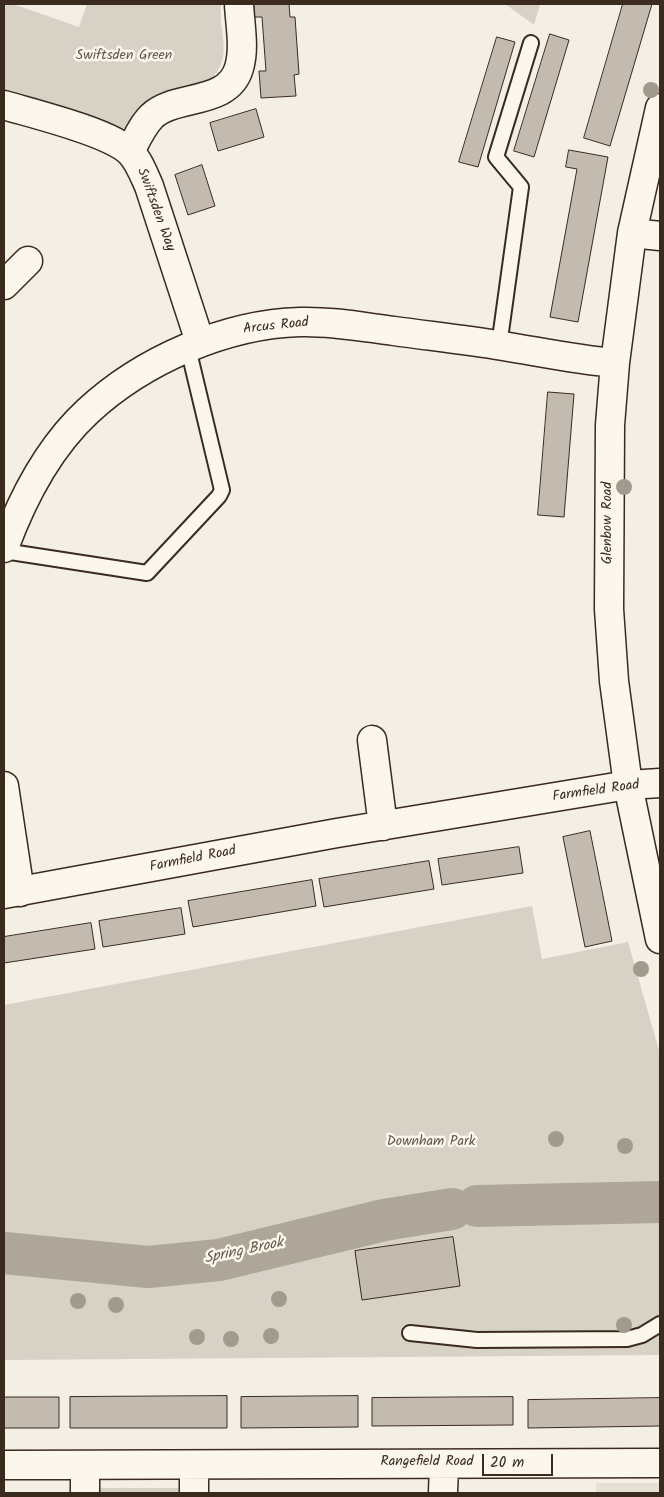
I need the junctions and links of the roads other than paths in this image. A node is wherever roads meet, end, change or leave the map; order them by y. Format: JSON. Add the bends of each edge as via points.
{"nodes":[{"id":1,"x":239,"y":4,"type":"edge"},
{"id":2,"x":531,"y":43,"type":"dead end"},
{"id":3,"x":4,"y":105,"type":"edge"},
{"id":4,"x":660,"y":108,"type":"edge"},
{"id":5,"x":130,"y":152,"type":"junction"},
{"id":6,"x":632,"y":233,"type":"junction"},
{"id":7,"x":660,"y":236,"type":"edge"},
{"id":8,"x":28,"y":261,"type":"dead end"},
{"id":9,"x":4,"y":285,"type":"edge"},
{"id":10,"x":194,"y":345,"type":"junction"},
{"id":11,"x":499,"y":346,"type":"junction"},
{"id":12,"x":615,"y":363,"type":"junction"},
{"id":13,"x":4,"y":550,"type":"edge"},
{"id":14,"x":372,"y":740,"type":"dead end"},
{"id":15,"x":660,"y":783,"type":"edge"},
{"id":16,"x":628,"y":785,"type":"junction"},
{"id":17,"x":4,"y":786,"type":"edge"},
{"id":18,"x":383,"y":826,"type":"junction"},
{"id":19,"x":12,"y":893,"type":"edge"},
{"id":20,"x":660,"y":939,"type":"edge"},
{"id":21,"x":660,"y":1324,"type":"edge"},
{"id":22,"x":410,"y":1333,"type":"dead end"},
{"id":23,"x":660,"y":1463,"type":"edge"},
{"id":24,"x":444,"y":1464,"type":"junction"},
{"id":25,"x":4,"y":1465,"type":"edge"},
{"id":26,"x":194,"y":1465,"type":"junction"},
{"id":27,"x":86,"y":1466,"type":"junction"},
{"id":28,"x":85,"y":1493,"type":"edge"},
{"id":29,"x":194,"y":1493,"type":"edge"},
{"id":30,"x":444,"y":1493,"type":"edge"}],
"edges":[{"from":1,"to":5,"type":"street","via":[[242,48],[239,70],[228,85],[208,96],[169,107],[152,116]]},
{"from":2,"to":11,"type":"lane","via":[[496,157],[521,187]]},
{"from":3,"to":5,"type":"street","name":"Swiftsden Way","via":[[110,140]]},
{"from":4,"to":6,"type":"street","name":"Glenbow Road"},
{"from":5,"to":10,"type":"street","name":"Swiftsden Way","via":[[149,186]]},
{"from":6,"to":7,"type":"street"},
{"from":6,"to":12,"type":"street","name":"Glenbow Road"},
{"from":8,"to":9,"type":"street"},
{"from":10,"to":11,"type":"street","name":"Arcus Road","via":[[252,327],[300,322],[346,324]]},
{"from":10,"to":13,"type":"street","name":"Arcus Road","via":[[122,385],[88,411],[35,481]]},
{"from":10,"to":13,"type":"lane","via":[[222,490],[219,496],[147,573]]},
{"from":11,"to":12,"type":"street","name":"Arcus Road"},
{"from":12,"to":16,"type":"street","name":"Glenbow Road","via":[[610,425],[609,609],[614,681]]},
{"from":14,"to":18,"type":"street"},
{"from":15,"to":16,"type":"street","name":"Farmfield Road"},
{"from":16,"to":18,"type":"street","name":"Farmfield Road"},
{"from":16,"to":20,"type":"street","name":"Glenbow Road"},
{"from":17,"to":19,"type":"street"},
{"from":18,"to":19,"type":"street","name":"Farmfield Road"},
{"from":21,"to":22,"type":"lane","via":[[642,1335],[627,1339],[477,1340]]},
{"from":23,"to":24,"type":"street","name":"Rangefield Road"},
{"from":24,"to":26,"type":"street","name":"Rangefield Road"},
{"from":24,"to":30,"type":"street"},
{"from":25,"to":27,"type":"street","name":"Rangefield Road"},
{"from":26,"to":27,"type":"street","name":"Rangefield Road"},
{"from":26,"to":29,"type":"street"},
{"from":27,"to":28,"type":"street"}]}
